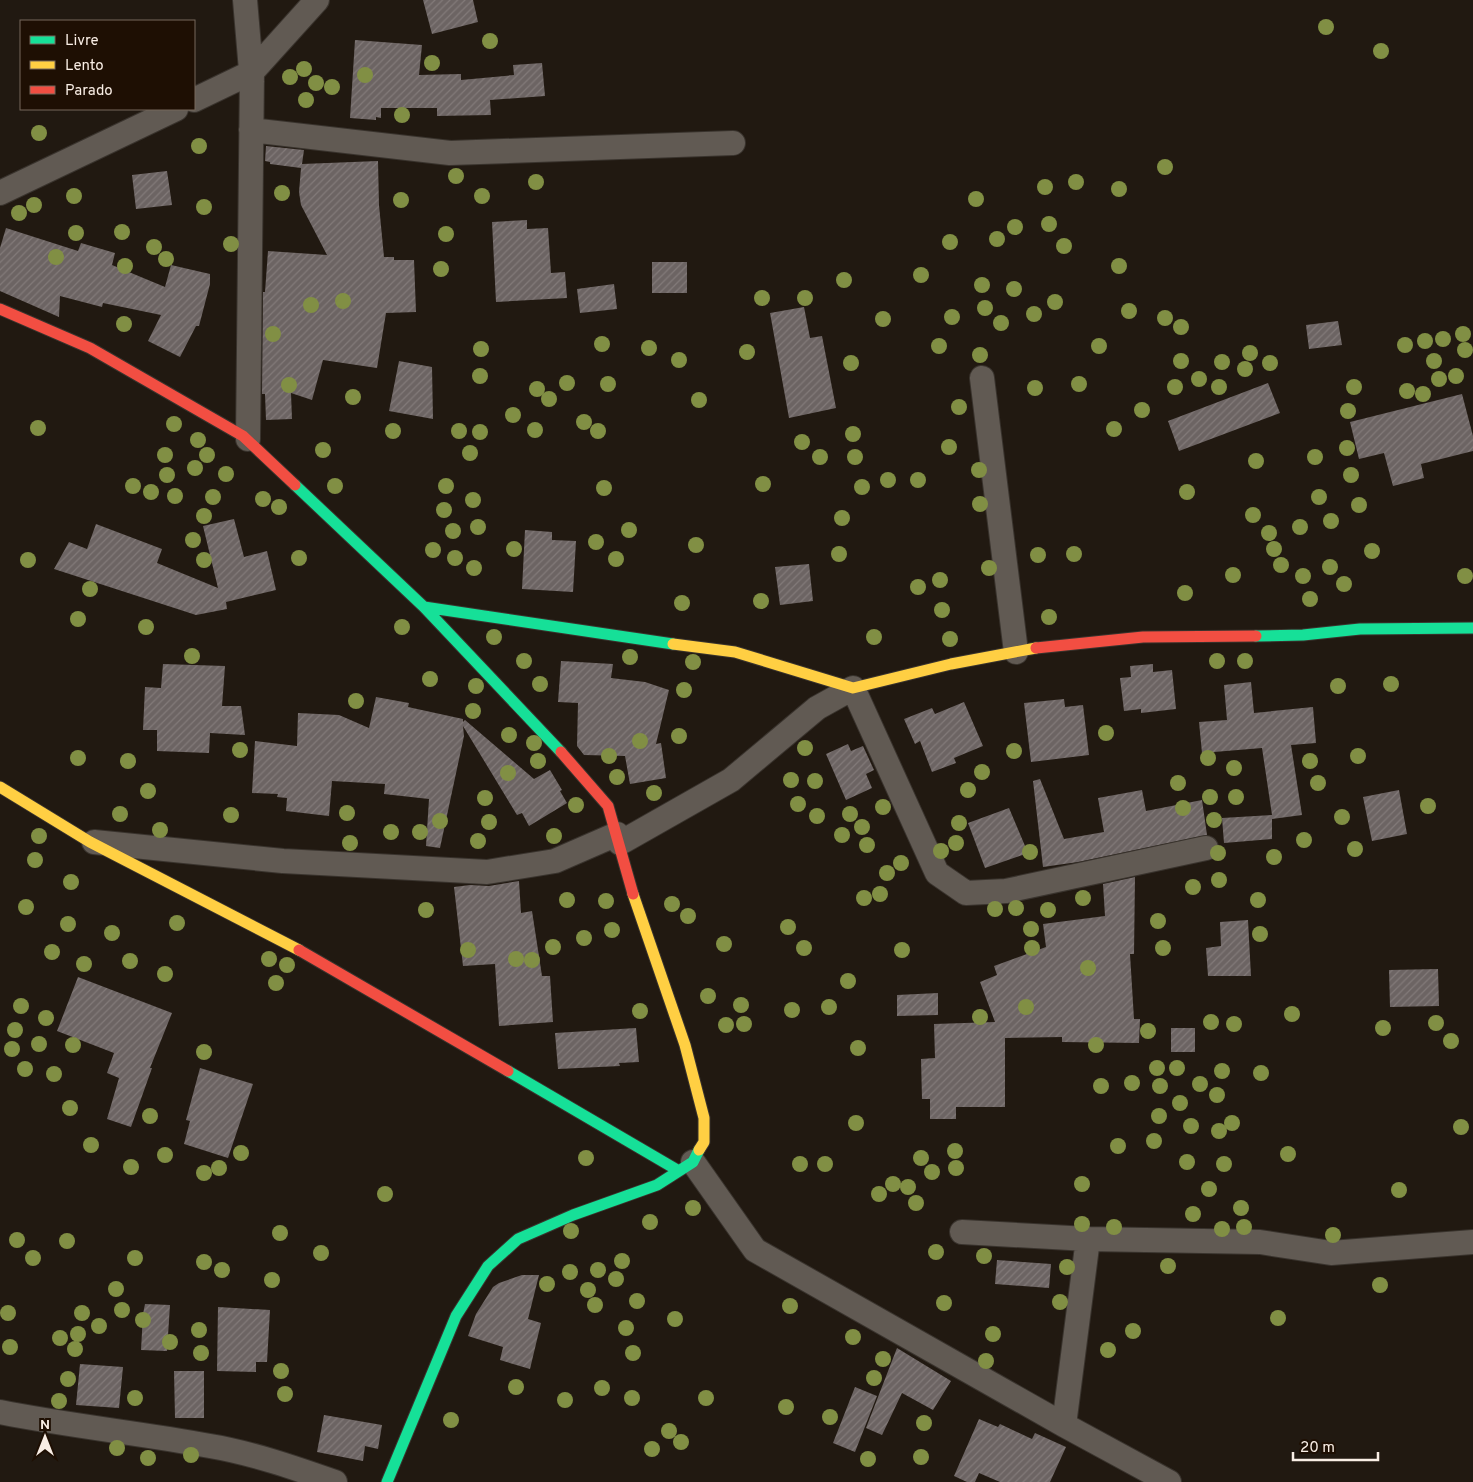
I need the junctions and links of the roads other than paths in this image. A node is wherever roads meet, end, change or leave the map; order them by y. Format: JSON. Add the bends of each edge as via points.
{"nodes":[{"id":1,"x":245,"y":0,"type":"edge"},
{"id":2,"x":316,"y":0,"type":"edge"},
{"id":3,"x":252,"y":72,"type":"junction"},
{"id":4,"x":195,"y":100,"type":"edge"},
{"id":5,"x":174,"y":110,"type":"edge"},
{"id":6,"x":251,"y":130,"type":"junction"},
{"id":7,"x":734,"y":143,"type":"dead end"},
{"id":8,"x":0,"y":193,"type":"edge"},
{"id":9,"x":0,"y":309,"type":"edge"},
{"id":10,"x":982,"y":378,"type":"dead end"},
{"id":11,"x":245,"y":438,"type":"junction"},
{"id":12,"x":424,"y":607,"type":"junction"},
{"id":13,"x":1473,"y":628,"type":"edge"},
{"id":14,"x":1016,"y":652,"type":"junction"},
{"id":15,"x":853,"y":688,"type":"junction"},
{"id":16,"x":0,"y":787,"type":"edge"},
{"id":17,"x":619,"y":839,"type":"junction"},
{"id":18,"x":90,"y":842,"type":"junction"},
{"id":19,"x":1206,"y":848,"type":"dead end"},
{"id":20,"x":686,"y":1167,"type":"junction"},
{"id":21,"x":962,"y":1232,"type":"dead end"},
{"id":22,"x":1088,"y":1239,"type":"junction"},
{"id":23,"x":1473,"y":1242,"type":"edge"},
{"id":24,"x":0,"y":1412,"type":"edge"},
{"id":25,"x":1064,"y":1425,"type":"junction"},
{"id":26,"x":335,"y":1482,"type":"edge"},
{"id":27,"x":387,"y":1482,"type":"edge"},
{"id":28,"x":1169,"y":1482,"type":"edge"}],
"edges":[{"from":1,"to":3,"type":"street"},
{"from":2,"to":3,"type":"street"},
{"from":3,"to":4,"type":"street"},
{"from":3,"to":6,"type":"street"},
{"from":3,"to":11,"type":"street"},
{"from":5,"to":8,"type":"street"},
{"from":6,"to":7,"type":"street","via":[[450,153]]},
{"from":6,"to":11,"type":"street"},
{"from":9,"to":11,"type":"street","via":[[90,348]]},
{"from":10,"to":14,"type":"street"},
{"from":11,"to":12,"type":"street"},
{"from":12,"to":15,"type":"street","via":[[735,652]]},
{"from":12,"to":17,"type":"street","via":[[550,738],[608,806]]},
{"from":13,"to":14,"type":"street","via":[[1143,637]]},
{"from":14,"to":15,"type":"street"},
{"from":15,"to":17,"type":"street","via":[[817,708],[731,780]]},
{"from":15,"to":19,"type":"street","via":[[937,873],[966,892],[1006,891]]},
{"from":16,"to":18,"type":"street"},
{"from":17,"to":18,"type":"street","via":[[555,861],[487,872],[283,861]]},
{"from":17,"to":20,"type":"street","via":[[634,899],[685,1045],[704,1118],[704,1142]]},
{"from":18,"to":20,"type":"street","via":[[298,949]]},
{"from":20,"to":25,"type":"street","via":[[755,1250]]},
{"from":20,"to":27,"type":"street","via":[[658,1185],[573,1215],[518,1239],[488,1266],[456,1316]]},
{"from":21,"to":22,"type":"street"},
{"from":22,"to":23,"type":"street","via":[[1260,1242],[1331,1254]]},
{"from":22,"to":25,"type":"street"},
{"from":24,"to":26,"type":"street","via":[[212,1446]]},
{"from":25,"to":28,"type":"street"}]}
